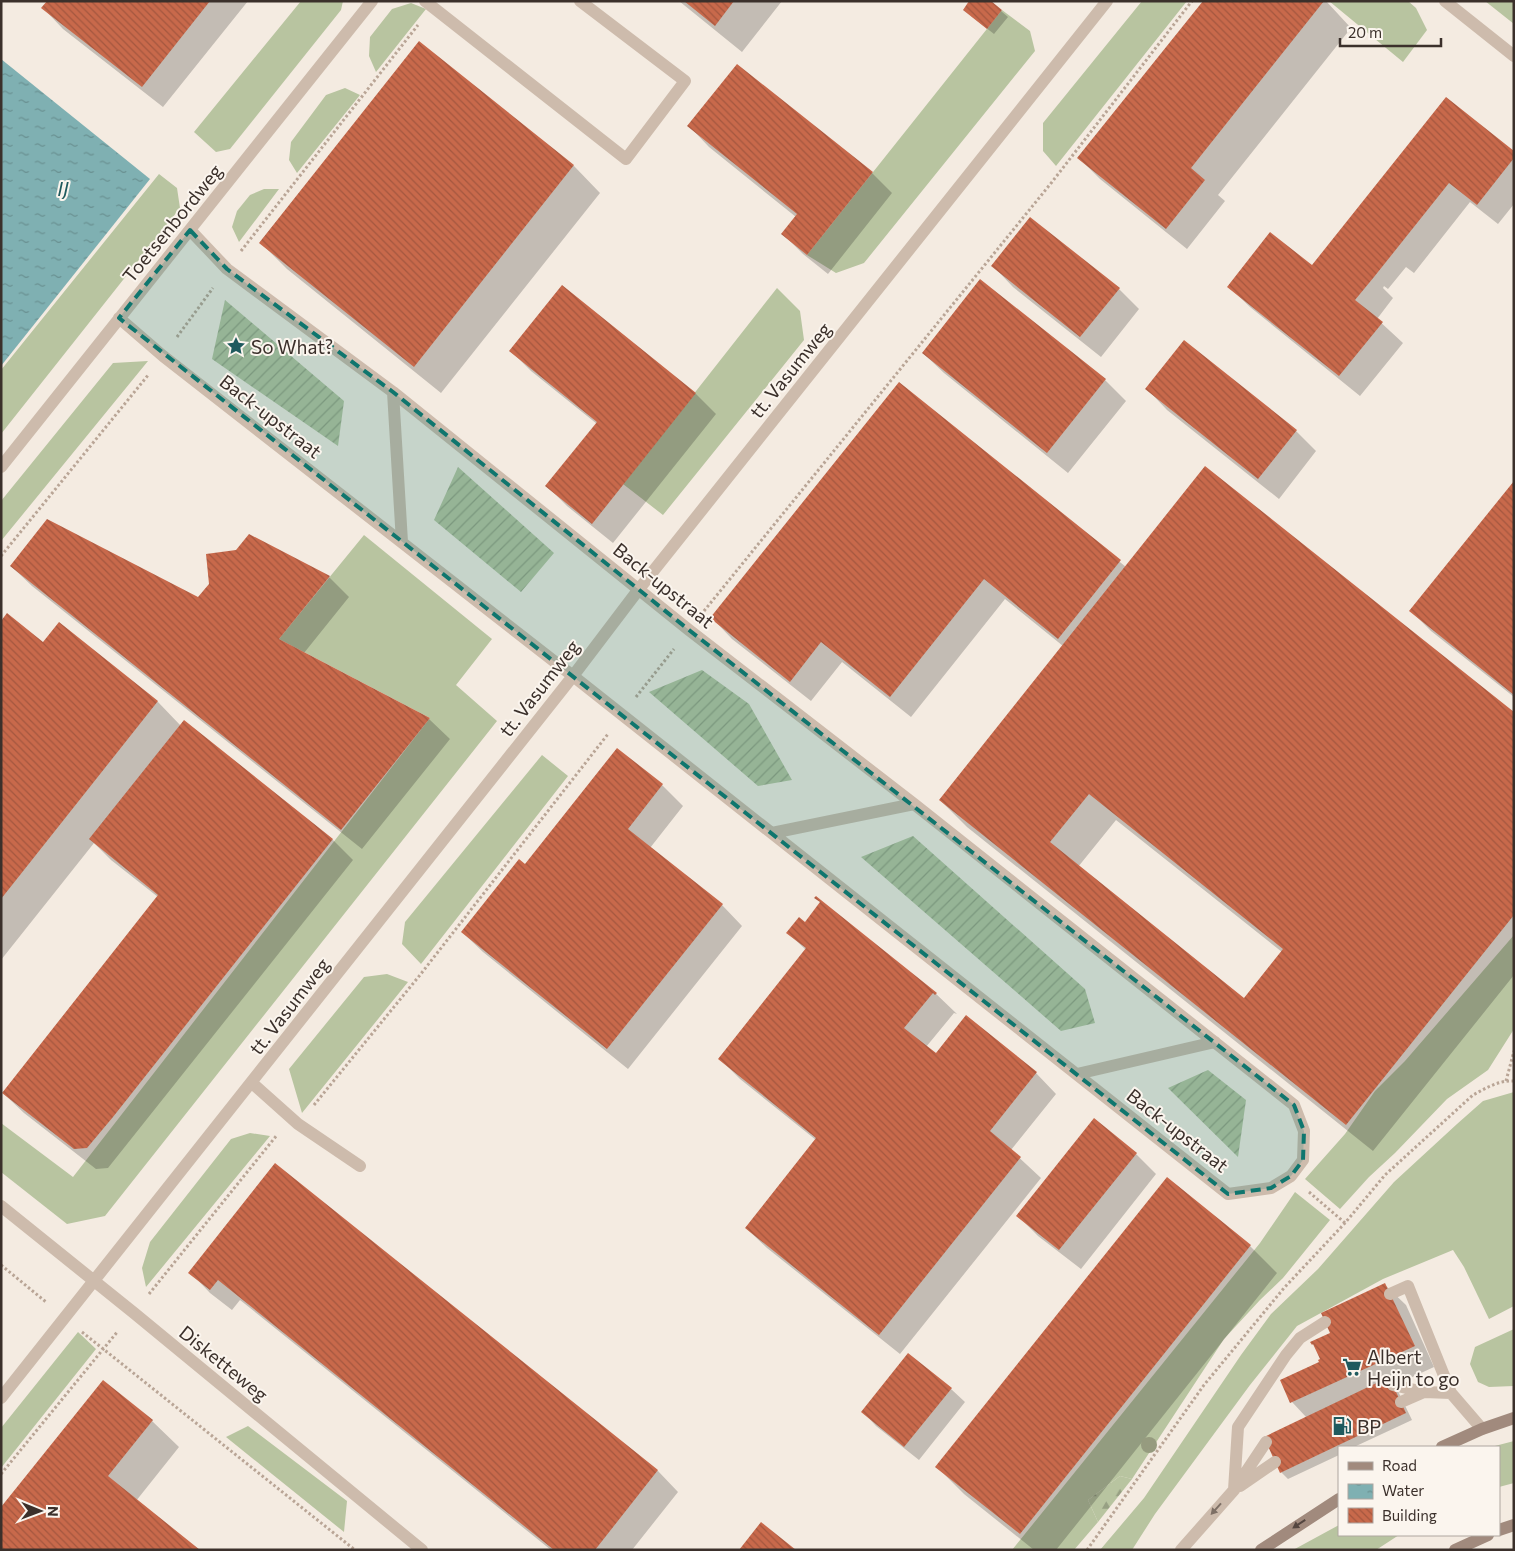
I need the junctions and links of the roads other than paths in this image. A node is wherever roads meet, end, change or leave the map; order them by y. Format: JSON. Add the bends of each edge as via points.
{"nodes":[{"id":1,"x":372,"y":1,"type":"edge"},
{"id":2,"x":580,"y":1,"type":"edge"},
{"id":3,"x":1107,"y":1,"type":"edge"},
{"id":4,"x":1445,"y":1,"type":"edge"},
{"id":5,"x":429,"y":4,"type":"edge"},
{"id":6,"x":1514,"y":56,"type":"edge"},
{"id":7,"x":190,"y":230,"type":"junction"},
{"id":8,"x":119,"y":318,"type":"junction"},
{"id":9,"x":393,"y":392,"type":"junction"},
{"id":10,"x":1,"y":468,"type":"edge"},
{"id":11,"x":402,"y":542,"type":"junction"},
{"id":12,"x":639,"y":589,"type":"junction"},
{"id":13,"x":573,"y":676,"type":"junction"},
{"id":14,"x":914,"y":804,"type":"junction"},
{"id":15,"x":772,"y":834,"type":"junction"},
{"id":16,"x":1215,"y":1042,"type":"junction"},
{"id":17,"x":1077,"y":1074,"type":"junction"},
{"id":18,"x":252,"y":1083,"type":"junction"},
{"id":19,"x":360,"y":1166,"type":"dead end"},
{"id":20,"x":1,"y":1206,"type":"edge"},
{"id":21,"x":95,"y":1281,"type":"junction"},
{"id":22,"x":1390,"y":1294,"type":"dead end"},
{"id":23,"x":1324,"y":1322,"type":"dead end"},
{"id":24,"x":1393,"y":1385,"type":"dead end"},
{"id":25,"x":1424,"y":1392,"type":"junction"},
{"id":26,"x":1451,"y":1393,"type":"junction"},
{"id":27,"x":1,"y":1398,"type":"edge"},
{"id":28,"x":1401,"y":1402,"type":"dead end"},
{"id":29,"x":1514,"y":1418,"type":"edge"},
{"id":30,"x":1482,"y":1429,"type":"junction"},
{"id":31,"x":1266,"y":1442,"type":"dead end"},
{"id":32,"x":1444,"y":1446,"type":"edge"},
{"id":33,"x":1275,"y":1462,"type":"dead end"},
{"id":34,"x":1234,"y":1490,"type":"junction"},
{"id":35,"x":1338,"y":1500,"type":"edge"},
{"id":36,"x":1514,"y":1524,"type":"edge"},
{"id":37,"x":1500,"y":1530,"type":"edge"},
{"id":38,"x":1486,"y":1536,"type":"edge"},
{"id":39,"x":422,"y":1550,"type":"edge"},
{"id":40,"x":1181,"y":1550,"type":"edge"},
{"id":41,"x":1260,"y":1550,"type":"edge"},
{"id":42,"x":1455,"y":1550,"type":"edge"}],
"edges":[{"from":1,"to":7,"type":"street","name":"Toetsenbordweg"},
{"from":2,"to":5,"type":"street","via":[[686,81],[626,159]]},
{"from":3,"to":12,"type":"street","name":"tt. Vasumweg"},
{"from":4,"to":6,"type":"street"},
{"from":7,"to":8,"type":"street","name":"Toetsenbordweg"},
{"from":7,"to":9,"type":"street","name":"Back-upstraat","via":[[227,269]]},
{"from":8,"to":10,"type":"street","name":"Toetsenbordweg"},
{"from":8,"to":11,"type":"street","name":"Back-upstraat"},
{"from":9,"to":11,"type":"street"},
{"from":9,"to":12,"type":"street","name":"Back-upstraat"},
{"from":11,"to":13,"type":"street","name":"Back-upstraat"},
{"from":12,"to":13,"type":"street","name":"tt. Vasumweg"},
{"from":12,"to":14,"type":"street","name":"Back-upstraat"},
{"from":13,"to":15,"type":"street","name":"Back-upstraat"},
{"from":13,"to":18,"type":"street","name":"tt. Vasumweg"},
{"from":14,"to":15,"type":"street"},
{"from":14,"to":16,"type":"street","name":"Back-upstraat"},
{"from":15,"to":17,"type":"street","name":"Back-upstraat"},
{"from":16,"to":17,"type":"street","name":"Back-upstraat"},
{"from":16,"to":17,"type":"street","name":"Back-upstraat","via":[[1294,1105],[1304,1131],[1303,1160],[1291,1176],[1271,1188],[1228,1194]]},
{"from":18,"to":19,"type":"street","via":[[298,1124]]},
{"from":18,"to":21,"type":"street","name":"tt. Vasumweg"},
{"from":20,"to":21,"type":"street","name":"Disketteweg"},
{"from":21,"to":27,"type":"street","name":"tt. Vasumweg"},
{"from":21,"to":39,"type":"street","name":"Disketteweg"},
{"from":22,"to":26,"type":"street","via":[[1408,1286]]},
{"from":23,"to":34,"type":"street","via":[[1300,1338],[1286,1355],[1238,1427]]},
{"from":24,"to":25,"type":"street"},
{"from":25,"to":26,"type":"street"},
{"from":25,"to":28,"type":"street"},
{"from":26,"to":30,"type":"street"},
{"from":29,"to":30,"type":"main road"},
{"from":30,"to":32,"type":"main road"},
{"from":31,"to":34,"type":"street"},
{"from":33,"to":34,"type":"street"},
{"from":34,"to":40,"type":"street","one_way":true},
{"from":35,"to":41,"type":"main road","one_way":true},
{"from":36,"to":37,"type":"main road"},
{"from":38,"to":42,"type":"main road"}]}
